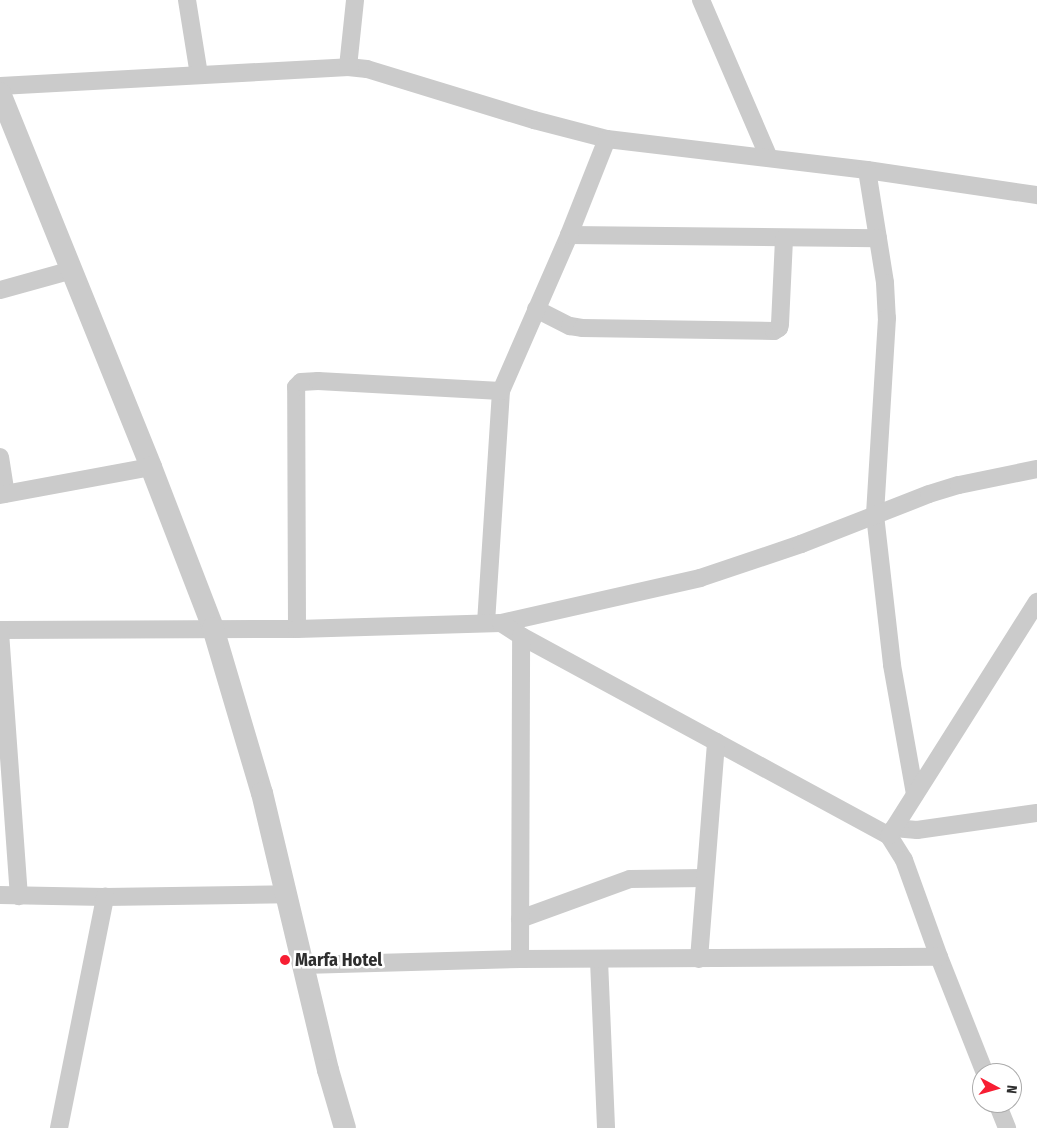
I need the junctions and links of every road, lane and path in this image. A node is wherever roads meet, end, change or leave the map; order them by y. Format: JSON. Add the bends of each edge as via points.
{"nodes":[{"id":1,"x":187,"y":0,"type":"edge"},
{"id":2,"x":356,"y":0,"type":"edge"},
{"id":3,"x":701,"y":0,"type":"edge"},
{"id":4,"x":348,"y":67,"type":"junction"},
{"id":5,"x":199,"y":75,"type":"junction"},
{"id":6,"x":0,"y":86,"type":"edge"},
{"id":7,"x":0,"y":93,"type":"edge"},
{"id":8,"x":607,"y":139,"type":"junction"},
{"id":9,"x":770,"y":158,"type":"junction"},
{"id":10,"x":868,"y":170,"type":"junction"},
{"id":11,"x":1037,"y":195,"type":"edge"},
{"id":12,"x":569,"y":235,"type":"junction"},
{"id":13,"x":784,"y":238,"type":"junction"},
{"id":14,"x":878,"y":238,"type":"junction"},
{"id":15,"x":72,"y":270,"type":"junction"},
{"id":16,"x":0,"y":290,"type":"edge"},
{"id":17,"x":536,"y":309,"type":"junction"},
{"id":18,"x":501,"y":391,"type":"junction"},
{"id":19,"x":0,"y":457,"type":"edge"},
{"id":20,"x":151,"y":466,"type":"junction"},
{"id":21,"x":1037,"y":469,"type":"edge"},
{"id":22,"x":3,"y":494,"type":"edge"},
{"id":23,"x":875,"y":515,"type":"junction"},
{"id":24,"x":1037,"y":602,"type":"edge"},
{"id":25,"x":493,"y":623,"type":"junction"},
{"id":26,"x":213,"y":628,"type":"junction"},
{"id":27,"x":297,"y":629,"type":"junction"},
{"id":28,"x":0,"y":631,"type":"edge"},
{"id":29,"x":520,"y":636,"type":"junction"},
{"id":30,"x":716,"y":742,"type":"junction"},
{"id":31,"x":915,"y":794,"type":"junction"},
{"id":32,"x":1037,"y":813,"type":"edge"},
{"id":33,"x":892,"y":832,"type":"junction"},
{"id":34,"x":705,"y":878,"type":"junction"},
{"id":35,"x":287,"y":894,"type":"junction"},
{"id":36,"x":0,"y":895,"type":"edge"},
{"id":37,"x":19,"y":896,"type":"junction"},
{"id":38,"x":105,"y":897,"type":"junction"},
{"id":39,"x":520,"y":919,"type":"junction"},
{"id":40,"x":938,"y":957,"type":"junction"},
{"id":41,"x":699,"y":959,"type":"junction"},
{"id":42,"x":520,"y":960,"type":"junction"},
{"id":43,"x":599,"y":960,"type":"junction"},
{"id":44,"x":304,"y":965,"type":"junction"},
{"id":45,"x":981,"y":1063,"type":"edge"},
{"id":46,"x":1001,"y":1113,"type":"edge"},
{"id":47,"x":58,"y":1128,"type":"edge"},
{"id":48,"x":345,"y":1128,"type":"edge"},
{"id":49,"x":606,"y":1128,"type":"edge"},
{"id":50,"x":1007,"y":1128,"type":"edge"}],
"edges":[{"from":1,"to":5,"type":"street"},
{"from":2,"to":4,"type":"street"},
{"from":3,"to":9,"type":"street"},
{"from":4,"to":5,"type":"street"},
{"from":4,"to":8,"type":"street","via":[[367,69],[526,118]]},
{"from":5,"to":6,"type":"street"},
{"from":7,"to":15,"type":"street"},
{"from":8,"to":9,"type":"street"},
{"from":8,"to":12,"type":"street"},
{"from":9,"to":10,"type":"street"},
{"from":10,"to":11,"type":"street"},
{"from":10,"to":14,"type":"street"},
{"from":12,"to":13,"type":"street"},
{"from":12,"to":17,"type":"street"},
{"from":13,"to":14,"type":"street"},
{"from":13,"to":17,"type":"street","via":[[780,324],[774,331],[582,328],[570,326]]},
{"from":14,"to":23,"type":"street","via":[[886,318]]},
{"from":15,"to":16,"type":"street"},
{"from":15,"to":20,"type":"street"},
{"from":17,"to":18,"type":"street"},
{"from":18,"to":25,"type":"street"},
{"from":18,"to":27,"type":"street","via":[[318,381],[301,382],[296,387]]},
{"from":19,"to":22,"type":"street"},
{"from":20,"to":22,"type":"street"},
{"from":20,"to":26,"type":"street"},
{"from":21,"to":23,"type":"street","via":[[959,485]]},
{"from":23,"to":25,"type":"street","via":[[700,578]]},
{"from":23,"to":31,"type":"street","via":[[892,665]]},
{"from":24,"to":31,"type":"street"},
{"from":25,"to":27,"type":"street"},
{"from":25,"to":29,"type":"street"},
{"from":26,"to":27,"type":"street"},
{"from":26,"to":28,"type":"street"},
{"from":26,"to":35,"type":"street","via":[[262,793]]},
{"from":28,"to":37,"type":"street"},
{"from":29,"to":30,"type":"street"},
{"from":29,"to":39,"type":"street"},
{"from":30,"to":33,"type":"street"},
{"from":30,"to":34,"type":"street"},
{"from":31,"to":33,"type":"street"},
{"from":32,"to":33,"type":"street"},
{"from":33,"to":40,"type":"street"},
{"from":34,"to":39,"type":"street","via":[[630,879]]},
{"from":34,"to":41,"type":"street"},
{"from":35,"to":38,"type":"street"},
{"from":35,"to":44,"type":"street"},
{"from":36,"to":37,"type":"street"},
{"from":37,"to":38,"type":"street"},
{"from":38,"to":47,"type":"street"},
{"from":39,"to":42,"type":"street"},
{"from":40,"to":41,"type":"street"},
{"from":40,"to":45,"type":"street"},
{"from":41,"to":43,"type":"street"},
{"from":42,"to":43,"type":"street"},
{"from":42,"to":44,"type":"street"},
{"from":43,"to":49,"type":"street"},
{"from":44,"to":48,"type":"street"},
{"from":46,"to":50,"type":"street"}]}
